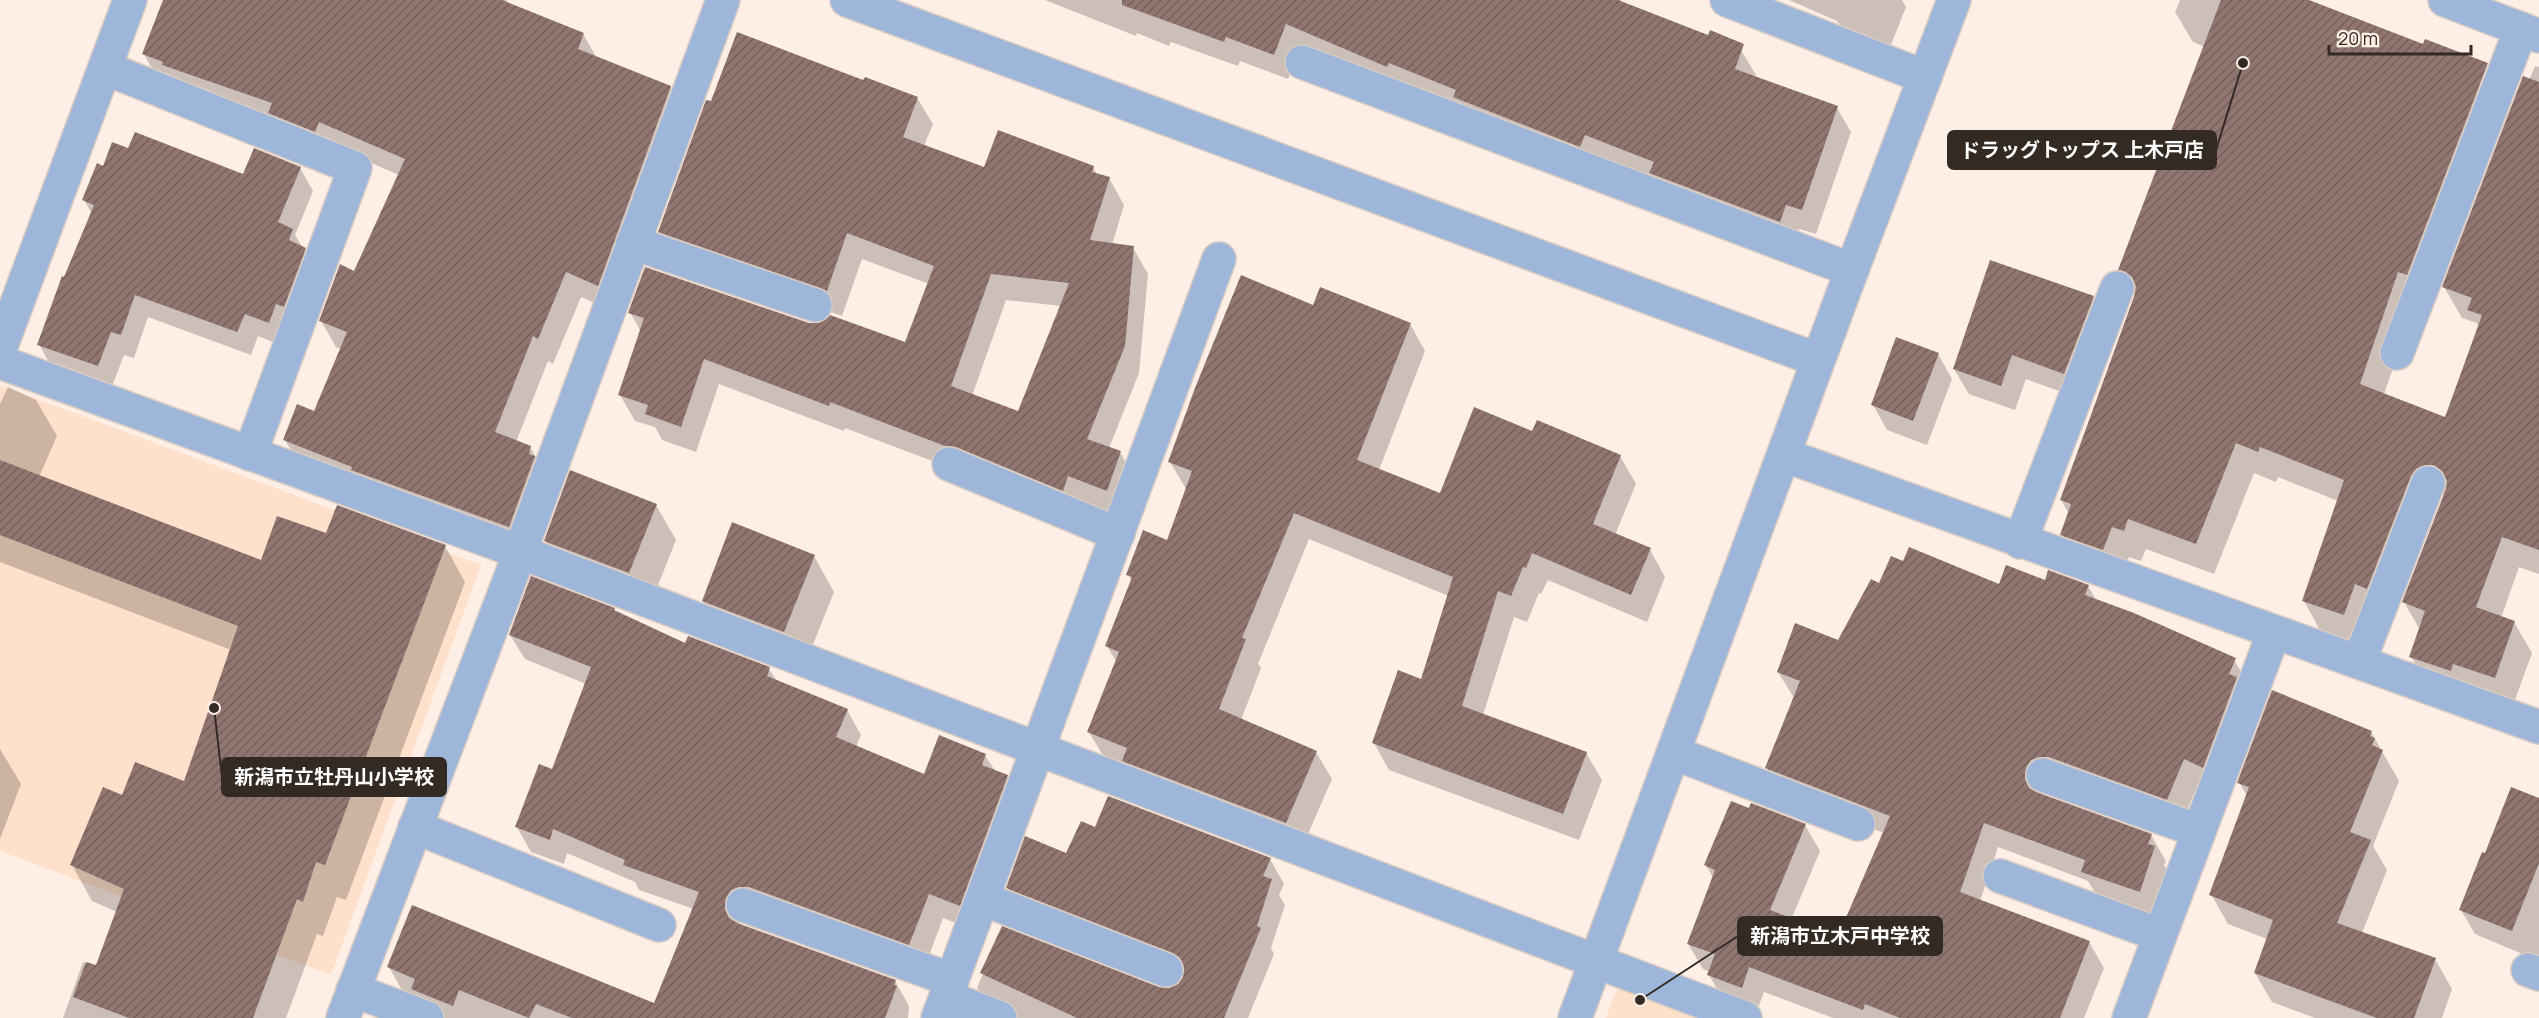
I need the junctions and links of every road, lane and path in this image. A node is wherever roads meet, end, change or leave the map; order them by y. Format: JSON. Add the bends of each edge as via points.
{"nodes":[{"id":1,"x":130,"y":0,"type":"edge"},
{"id":2,"x":723,"y":0,"type":"edge"},
{"id":3,"x":847,"y":0,"type":"edge"},
{"id":4,"x":1727,"y":0,"type":"edge"},
{"id":5,"x":1954,"y":0,"type":"edge"},
{"id":6,"x":2445,"y":0,"type":"edge"},
{"id":7,"x":2530,"y":33,"type":"edge"},
{"id":8,"x":1302,"y":62,"type":"dead end"},
{"id":9,"x":105,"y":68,"type":"junction"},
{"id":10,"x":1925,"y":77,"type":"junction"},
{"id":11,"x":633,"y":243,"type":"junction"},
{"id":12,"x":1219,"y":259,"type":"dead end"},
{"id":13,"x":1852,"y":270,"type":"junction"},
{"id":14,"x":2117,"y":288,"type":"dead end"},
{"id":15,"x":815,"y":304,"type":"dead end"},
{"id":16,"x":0,"y":349,"type":"edge"},
{"id":17,"x":2397,"y":353,"type":"dead end"},
{"id":18,"x":1818,"y":360,"type":"junction"},
{"id":19,"x":0,"y":362,"type":"edge"},
{"id":20,"x":250,"y":454,"type":"junction"},
{"id":21,"x":1784,"y":455,"type":"junction"},
{"id":22,"x":949,"y":464,"type":"dead end"},
{"id":23,"x":2428,"y":483,"type":"dead end"},
{"id":24,"x":1118,"y":534,"type":"junction"},
{"id":25,"x":2020,"y":542,"type":"junction"},
{"id":26,"x":520,"y":552,"type":"junction"},
{"id":27,"x":2274,"y":632,"type":"junction"},
{"id":28,"x":2359,"y":663,"type":"junction"},
{"id":29,"x":2539,"y":727,"type":"edge"},
{"id":30,"x":1038,"y":749,"type":"junction"},
{"id":31,"x":1674,"y":753,"type":"junction"},
{"id":32,"x":2043,"y":775,"type":"dead end"},
{"id":33,"x":1858,"y":825,"type":"dead end"},
{"id":34,"x":415,"y":827,"type":"junction"},
{"id":35,"x":2199,"y":831,"type":"junction"},
{"id":36,"x":2000,"y":876,"type":"dead end"},
{"id":37,"x":983,"y":899,"type":"junction"},
{"id":38,"x":743,"y":905,"type":"dead end"},
{"id":39,"x":659,"y":925,"type":"dead end"},
{"id":40,"x":2160,"y":935,"type":"junction"},
{"id":41,"x":1595,"y":962,"type":"junction"},
{"id":42,"x":1166,"y":970,"type":"dead end"},
{"id":43,"x":945,"y":998,"type":"edge"},
{"id":44,"x":348,"y":1004,"type":"edge"},
{"id":45,"x":427,"y":1018,"type":"edge"},
{"id":46,"x":1000,"y":1018,"type":"edge"},
{"id":47,"x":1575,"y":1018,"type":"edge"},
{"id":48,"x":1745,"y":1018,"type":"edge"},
{"id":49,"x":2129,"y":1018,"type":"edge"}],
"edges":[{"from":1,"to":9,"type":"street"},
{"from":2,"to":11,"type":"street"},
{"from":3,"to":18,"type":"street"},
{"from":4,"to":10,"type":"street"},
{"from":5,"to":10,"type":"street"},
{"from":6,"to":7,"type":"street"},
{"from":7,"to":17,"type":"street"},
{"from":8,"to":13,"type":"street"},
{"from":9,"to":16,"type":"street"},
{"from":9,"to":20,"type":"street","via":[[356,168]]},
{"from":10,"to":13,"type":"street"},
{"from":11,"to":15,"type":"street"},
{"from":11,"to":26,"type":"street"},
{"from":12,"to":24,"type":"street"},
{"from":13,"to":18,"type":"street"},
{"from":14,"to":25,"type":"street"},
{"from":18,"to":21,"type":"street"},
{"from":19,"to":20,"type":"street"},
{"from":20,"to":26,"type":"street"},
{"from":21,"to":25,"type":"street"},
{"from":21,"to":31,"type":"street"},
{"from":22,"to":24,"type":"street"},
{"from":23,"to":28,"type":"street"},
{"from":24,"to":30,"type":"street"},
{"from":25,"to":27,"type":"street"},
{"from":26,"to":30,"type":"street"},
{"from":26,"to":34,"type":"street"},
{"from":27,"to":28,"type":"street"},
{"from":27,"to":35,"type":"street"},
{"from":28,"to":29,"type":"street"},
{"from":30,"to":37,"type":"street"},
{"from":30,"to":41,"type":"street"},
{"from":31,"to":33,"type":"street"},
{"from":31,"to":41,"type":"street"},
{"from":32,"to":35,"type":"street"},
{"from":34,"to":39,"type":"street"},
{"from":34,"to":44,"type":"street"},
{"from":35,"to":40,"type":"street"},
{"from":36,"to":40,"type":"street"},
{"from":37,"to":42,"type":"street"},
{"from":37,"to":43,"type":"street"},
{"from":38,"to":43,"type":"street"},
{"from":40,"to":49,"type":"street"},
{"from":41,"to":47,"type":"street"},
{"from":41,"to":48,"type":"street"},
{"from":43,"to":46,"type":"street"},
{"from":44,"to":45,"type":"street"}]}
